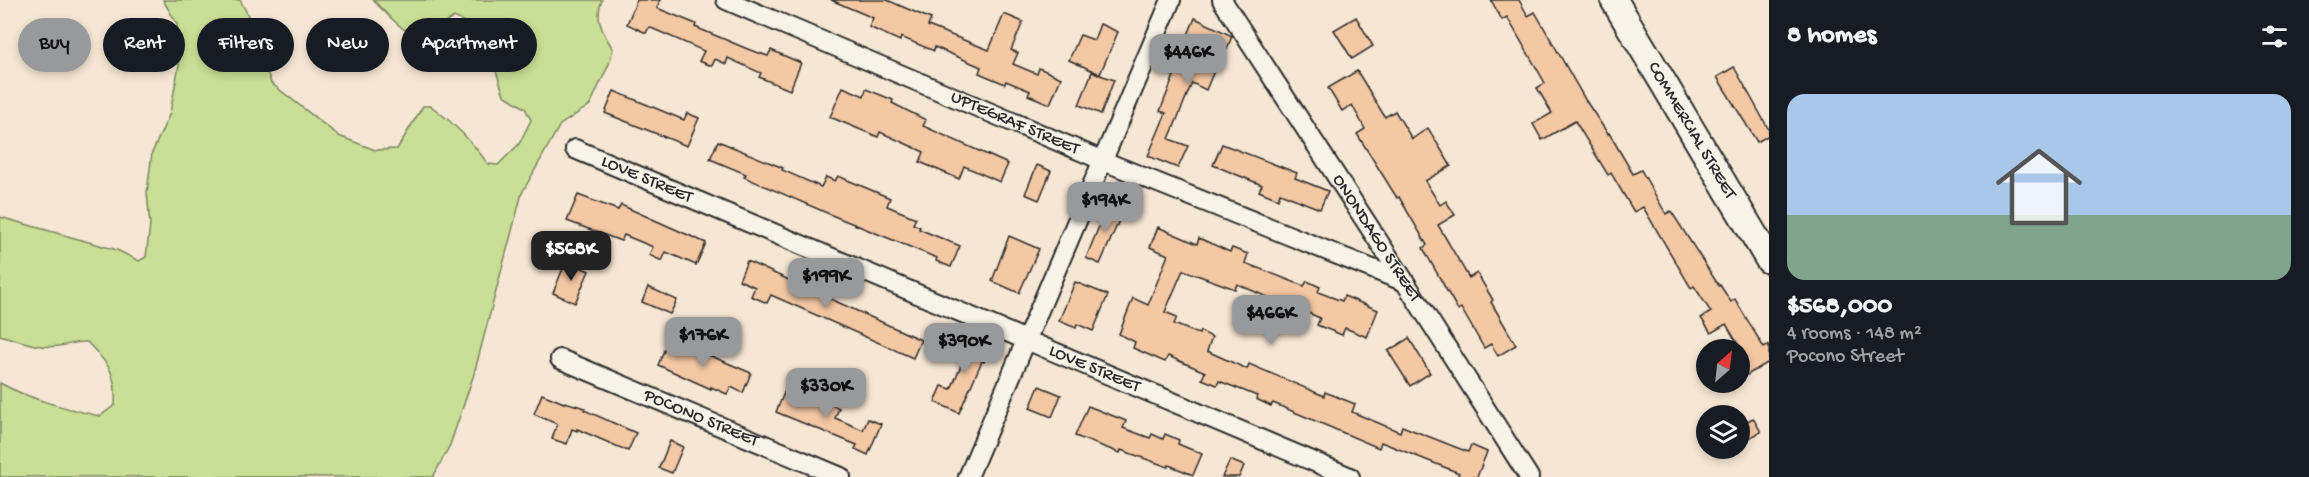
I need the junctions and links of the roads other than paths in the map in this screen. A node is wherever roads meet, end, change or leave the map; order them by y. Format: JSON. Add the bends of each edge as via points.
{"nodes":[{"id":1,"x":726,"y":0,"type":"edge"},
{"id":2,"x":1171,"y":0,"type":"edge"},
{"id":3,"x":1614,"y":0,"type":"edge"},
{"id":4,"x":1221,"y":1,"type":"edge"},
{"id":5,"x":575,"y":149,"type":"dead end"},
{"id":6,"x":1103,"y":160,"type":"junction"},
{"id":7,"x":1769,"y":260,"type":"edge"},
{"id":8,"x":1405,"y":282,"type":"junction"},
{"id":9,"x":1026,"y":339,"type":"junction"},
{"id":10,"x":560,"y":360,"type":"dead end"},
{"id":11,"x":841,"y":477,"type":"edge"},
{"id":12,"x":968,"y":477,"type":"edge"},
{"id":13,"x":1350,"y":477,"type":"edge"},
{"id":14,"x":1528,"y":477,"type":"edge"}],
"edges":[{"from":1,"to":6,"type":"street","name":"UPTEGRAF STREET"},
{"from":2,"to":6,"type":"street"},
{"from":3,"to":7,"type":"main road","name":"COMMERCIAL STREET"},
{"from":4,"to":8,"type":"street","name":"ONONDAGO STREET"},
{"from":5,"to":9,"type":"street","name":"LOVE STREET"},
{"from":6,"to":8,"type":"street","name":"UPTEGRAF STREET"},
{"from":6,"to":9,"type":"street"},
{"from":8,"to":14,"type":"street","name":"ONONDAGO STREET"},
{"from":9,"to":12,"type":"street"},
{"from":9,"to":13,"type":"street","name":"LOVE STREET"},
{"from":10,"to":11,"type":"street","name":"POCONO STREET"}]}
